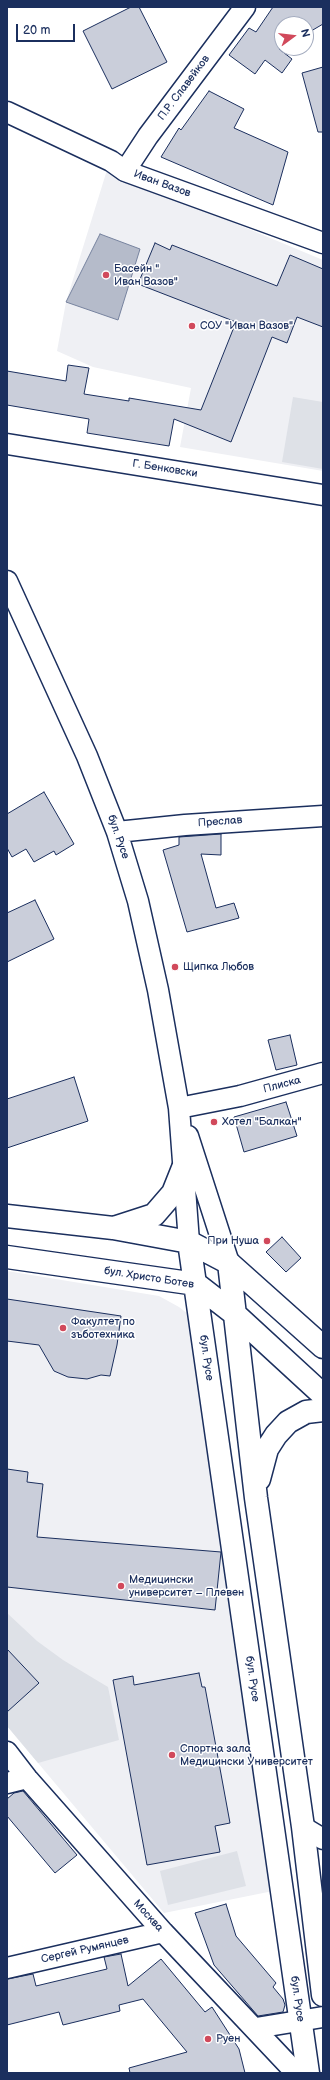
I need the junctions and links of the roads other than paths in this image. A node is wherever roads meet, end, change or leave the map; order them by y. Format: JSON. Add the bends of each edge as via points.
{"nodes":[{"id":1,"x":245,"y":7,"type":"edge"},
{"id":2,"x":7,"y":112,"type":"edge"},
{"id":3,"x":125,"y":171,"type":"junction"},
{"id":4,"x":323,"y":243,"type":"edge"},
{"id":5,"x":7,"y":444,"type":"edge"},
{"id":6,"x":323,"y":495,"type":"edge"},
{"id":7,"x":7,"y":582,"type":"edge"},
{"id":8,"x":323,"y":816,"type":"edge"},
{"id":9,"x":117,"y":832,"type":"junction"},
{"id":10,"x":323,"y":1073,"type":"edge"},
{"id":11,"x":179,"y":1108,"type":"junction"},
{"id":12,"x":183,"y":1168,"type":"junction"},
{"id":13,"x":7,"y":1216,"type":"edge"},
{"id":14,"x":113,"y":1228,"type":"junction"},
{"id":15,"x":189,"y":1242,"type":"junction"},
{"id":16,"x":7,"y":1257,"type":"edge"},
{"id":17,"x":228,"y":1263,"type":"junction"},
{"id":18,"x":196,"y":1284,"type":"junction"},
{"id":19,"x":236,"y":1315,"type":"junction"},
{"id":20,"x":323,"y":1347,"type":"edge"},
{"id":21,"x":323,"y":1395,"type":"edge"},
{"id":22,"x":323,"y":1410,"type":"edge"},
{"id":23,"x":256,"y":1498,"type":"junction"},
{"id":24,"x":7,"y":1752,"type":"edge"},
{"id":25,"x":27,"y":1778,"type":"junction"},
{"id":26,"x":7,"y":1783,"type":"edge"},
{"id":27,"x":303,"y":1827,"type":"junction"},
{"id":28,"x":323,"y":1839,"type":"edge"},
{"id":29,"x":163,"y":1932,"type":"junction"},
{"id":30,"x":7,"y":1968,"type":"edge"},
{"id":31,"x":323,"y":1995,"type":"edge"},
{"id":32,"x":323,"y":2017,"type":"edge"},
{"id":33,"x":300,"y":2021,"type":"junction"},
{"id":34,"x":256,"y":2028,"type":"junction"},
{"id":35,"x":296,"y":2073,"type":"edge"},
{"id":36,"x":308,"y":2073,"type":"edge"}],
"edges":[{"from":1,"to":3,"type":"street","name":"П.Р. Славейков","via":[[148,136]]},
{"from":2,"to":3,"type":"street","name":"Иван Вазов","via":[[111,161]]},
{"from":3,"to":4,"type":"street","name":"Иван Вазов"},
{"from":5,"to":6,"type":"street","name":"Г. Бенковски"},
{"from":7,"to":9,"type":"street","name":"бул. Русе","via":[[87,756]]},
{"from":8,"to":9,"type":"street","name":"Преслав"},
{"from":9,"to":11,"type":"street","name":"бул. Русе","via":[[140,908]]},
{"from":10,"to":11,"type":"street","name":"Плиска","via":[[240,1096]]},
{"from":11,"to":12,"type":"street","name":"бул. Русе"},
{"from":11,"to":17,"type":"street","name":"бул. Русе"},
{"from":12,"to":14,"type":"main road","via":[[173,1193],[154,1215]]},
{"from":12,"to":15,"type":"street","name":"бул. Русе"},
{"from":13,"to":14,"type":"main road"},
{"from":14,"to":15,"type":"main road"},
{"from":15,"to":17,"type":"main road"},
{"from":15,"to":18,"type":"main road","name":"бул. Русе"},
{"from":16,"to":18,"type":"main road","name":"бул. Христо Ботев"},
{"from":17,"to":19,"type":"main road"},
{"from":17,"to":20,"type":"main road"},
{"from":18,"to":19,"type":"main road","name":"бул. Христо Ботев"},
{"from":18,"to":33,"type":"main road","name":"бул. Русе"},
{"from":19,"to":21,"type":"main road","name":"бул. Христо Ботев"},
{"from":19,"to":23,"type":"main road"},
{"from":22,"to":23,"type":"main road","via":[[306,1412],[288,1422],[276,1435],[267,1449],[260,1469]]},
{"from":23,"to":27,"type":"main road"},
{"from":24,"to":25,"type":"street","name":"Москва"},
{"from":25,"to":26,"type":"street"},
{"from":25,"to":29,"type":"street","name":"Москва"},
{"from":27,"to":28,"type":"street"},
{"from":27,"to":31,"type":"main road"},
{"from":29,"to":30,"type":"street","name":"Сергей Румянцев"},
{"from":29,"to":34,"type":"street","name":"Москва"},
{"from":32,"to":33,"type":"street"},
{"from":33,"to":34,"type":"street"},
{"from":33,"to":36,"type":"main road","name":"бул. Русе"},
{"from":34,"to":35,"type":"street","name":"Москва"}]}
